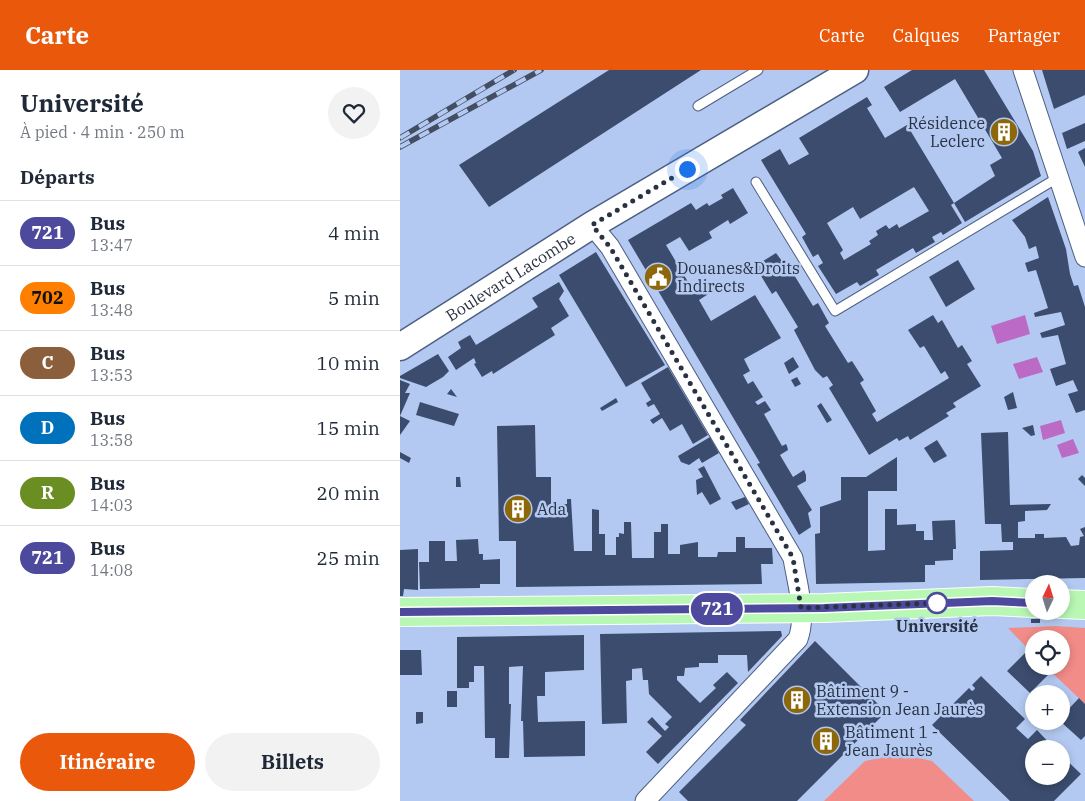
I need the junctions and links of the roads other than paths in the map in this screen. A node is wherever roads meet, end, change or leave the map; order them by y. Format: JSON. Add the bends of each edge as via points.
{"nodes":[{"id":1,"x":758,"y":70,"type":"edge"},
{"id":2,"x":855,"y":70,"type":"edge"},
{"id":3,"x":1023,"y":70,"type":"edge"},
{"id":4,"x":698,"y":106,"type":"dead end"},
{"id":5,"x":1060,"y":177,"type":"junction"},
{"id":6,"x":756,"y":182,"type":"dead end"},
{"id":7,"x":592,"y":225,"type":"junction"},
{"id":8,"x":1085,"y":257,"type":"edge"},
{"id":9,"x":400,"y":347,"type":"edge"},
{"id":10,"x":1025,"y":603,"type":"edge"},
{"id":11,"x":1070,"y":604,"type":"edge"},
{"id":12,"x":1085,"y":605,"type":"edge"},
{"id":13,"x":801,"y":608,"type":"junction"},
{"id":14,"x":400,"y":612,"type":"edge"},
{"id":15,"x":645,"y":801,"type":"edge"}],
"edges":[{"from":1,"to":4,"type":"lane"},
{"from":2,"to":7,"type":"main road","name":"Boulevard Lacombe"},
{"from":3,"to":5,"type":"street"},
{"from":5,"to":6,"type":"lane","via":[[835,311]]},
{"from":5,"to":8,"type":"street"},
{"from":7,"to":9,"type":"main road","name":"Boulevard Lacombe"},
{"from":7,"to":13,"type":"street","via":[[610,247],[793,558]]},
{"from":10,"to":13,"type":"main road"},
{"from":11,"to":12,"type":"main road"},
{"from":13,"to":14,"type":"main road"},
{"from":13,"to":15,"type":"street","via":[[802,627],[798,639]]}]}
